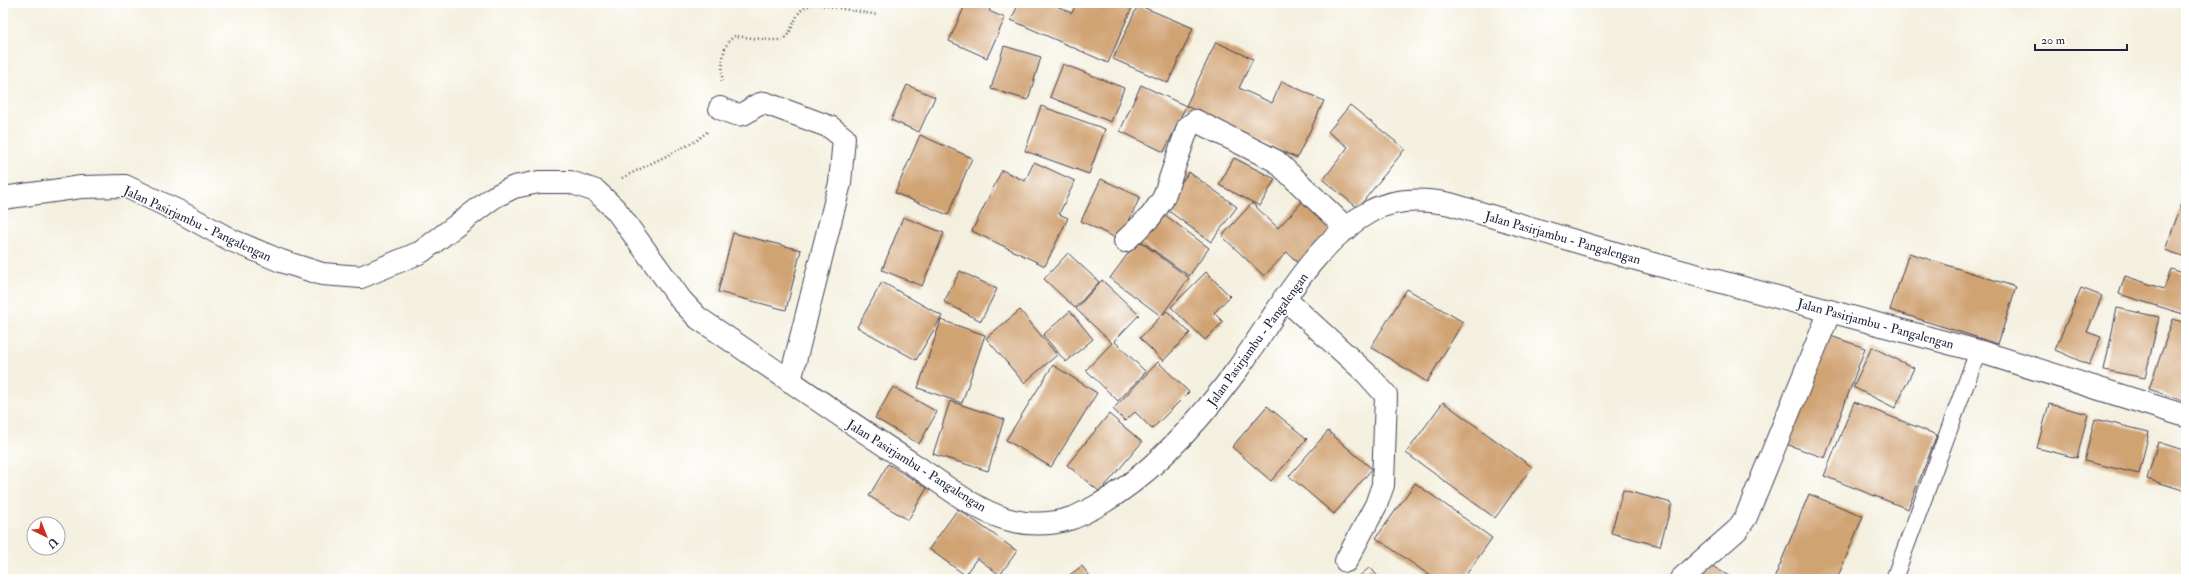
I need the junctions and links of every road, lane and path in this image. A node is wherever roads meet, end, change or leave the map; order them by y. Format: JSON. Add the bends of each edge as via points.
{"nodes":[{"id":1,"x":878,"y":15,"type":"dead end"},
{"id":2,"x":720,"y":108,"type":"junction"},
{"id":3,"x":615,"y":181,"type":"dead end"},
{"id":4,"x":3,"y":198,"type":"edge"},
{"id":5,"x":1347,"y":229,"type":"junction"},
{"id":6,"x":1125,"y":241,"type":"dead end"},
{"id":7,"x":1284,"y":298,"type":"junction"},
{"id":8,"x":1830,"y":311,"type":"junction"},
{"id":9,"x":1978,"y":351,"type":"junction"},
{"id":10,"x":790,"y":381,"type":"junction"},
{"id":11,"x":2186,"y":416,"type":"edge"},
{"id":12,"x":1346,"y":560,"type":"dead end"},
{"id":13,"x":1680,"y":579,"type":"edge"},
{"id":14,"x":1894,"y":579,"type":"edge"}],
"edges":[{"from":1,"to":2,"type":"path","via":[[816,4],[807,5],[798,14],[790,32],[783,40],[735,36],[725,44]]},
{"from":2,"to":3,"type":"path","via":[[713,125],[696,141]]},
{"from":2,"to":10,"type":"main road","via":[[736,116],[746,114],[765,103],[830,127],[844,138],[840,183]]},
{"from":4,"to":10,"type":"main road","name":"Jalan Pasirjambu - Pangalengan","via":[[81,187],[125,186],[231,240],[280,261],[322,274],[361,277],[421,252],[494,197],[514,187],[539,182],[570,182],[596,191],[616,210],[681,300],[698,318]]},
{"from":5,"to":6,"type":"main road","via":[[1276,162],[1196,121],[1188,126],[1163,199],[1152,216]]},
{"from":5,"to":7,"type":"main road","name":"Jalan Pasirjambu - Pangalengan","via":[[1308,268]]},
{"from":5,"to":8,"type":"main road","name":"Jalan Pasirjambu - Pangalengan","via":[[1372,210],[1390,204],[1426,200],[1450,204],[1632,258]]},
{"from":7,"to":10,"type":"main road","name":"Jalan Pasirjambu - Pangalengan","via":[[1222,390],[1176,442],[1137,478],[1104,502],[1073,518],[1038,524],[1005,518],[977,506]]},
{"from":7,"to":12,"type":"main road","via":[[1386,395],[1383,485],[1379,499]]},
{"from":8,"to":9,"type":"main road","name":"Jalan Pasirjambu - Pangalengan"},
{"from":8,"to":13,"type":"main road","via":[[1746,517],[1737,530]]},
{"from":9,"to":11,"type":"main road","name":"Jalan Pasirjambu - Pangalengan"},
{"from":9,"to":14,"type":"lane"}]}
